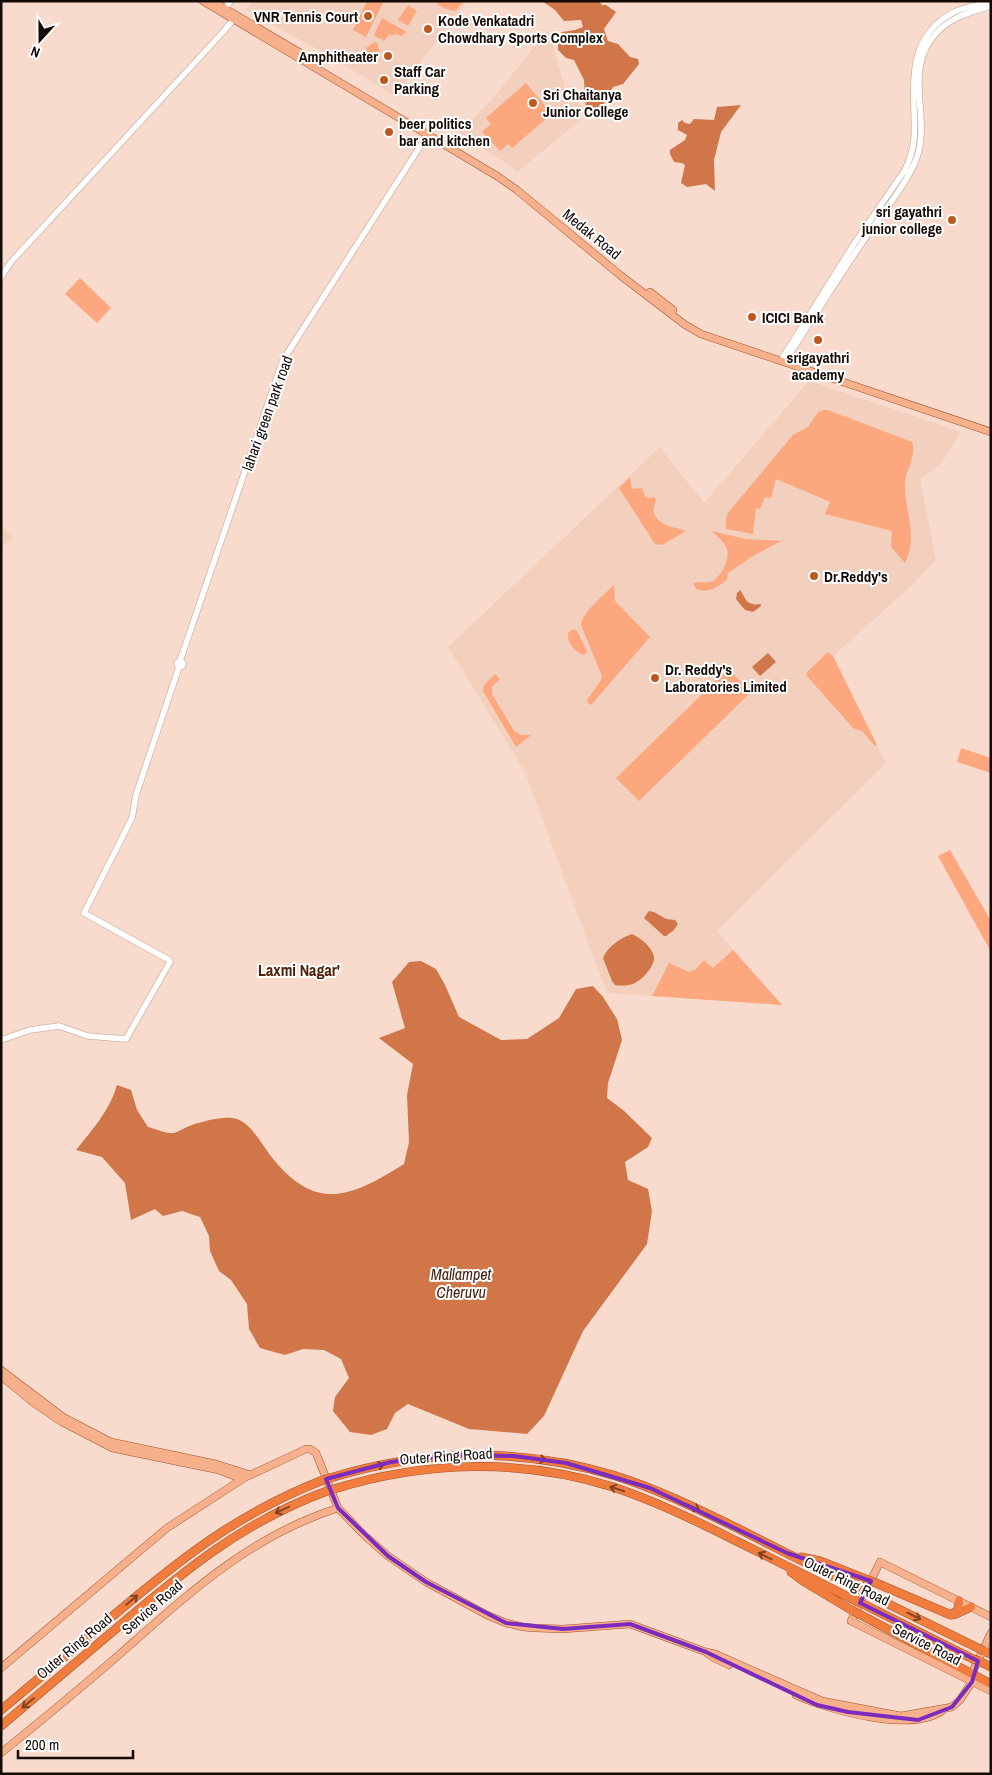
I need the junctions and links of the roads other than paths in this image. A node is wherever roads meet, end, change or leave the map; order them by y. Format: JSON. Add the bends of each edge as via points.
{"nodes":[{"id":1,"x":203,"y":1,"type":"edge"},
{"id":2,"x":211,"y":1,"type":"edge"},
{"id":3,"x":230,"y":1,"type":"edge"},
{"id":4,"x":991,"y":2,"type":"edge"},
{"id":5,"x":991,"y":6,"type":"edge"},
{"id":6,"x":226,"y":9,"type":"junction"},
{"id":7,"x":233,"y":20,"type":"junction"},
{"id":8,"x":428,"y":134,"type":"junction"},
{"id":9,"x":1,"y":277,"type":"edge"},
{"id":10,"x":785,"y":358,"type":"junction"},
{"id":11,"x":977,"y":425,"type":"junction"},
{"id":12,"x":991,"y":428,"type":"edge"},
{"id":13,"x":991,"y":432,"type":"edge"},
{"id":14,"x":1,"y":1040,"type":"edge"},
{"id":15,"x":1,"y":1370,"type":"edge"},
{"id":16,"x":1,"y":1376,"type":"edge"},
{"id":17,"x":251,"y":1475,"type":"junction"},
{"id":18,"x":242,"y":1479,"type":"junction"},
{"id":19,"x":338,"y":1508,"type":"junction"},
{"id":20,"x":787,"y":1553,"type":"junction"},
{"id":21,"x":783,"y":1564,"type":"junction"},
{"id":22,"x":959,"y":1601,"type":"junction"},
{"id":23,"x":971,"y":1607,"type":"junction"},
{"id":24,"x":951,"y":1615,"type":"junction"},
{"id":25,"x":991,"y":1617,"type":"edge"},
{"id":26,"x":991,"y":1633,"type":"edge"},
{"id":27,"x":984,"y":1651,"type":"edge"},
{"id":28,"x":991,"y":1667,"type":"edge"},
{"id":29,"x":1,"y":1668,"type":"edge"},
{"id":30,"x":972,"y":1678,"type":"junction"},
{"id":31,"x":991,"y":1684,"type":"edge"},
{"id":32,"x":991,"y":1691,"type":"edge"},
{"id":33,"x":1,"y":1710,"type":"edge"},
{"id":34,"x":1,"y":1726,"type":"edge"},
{"id":35,"x":1,"y":1753,"type":"edge"}],
"edges":[{"from":1,"to":7,"type":"main road","name":"Medak Road"},
{"from":2,"to":6,"type":"main road","name":"Medak Road"},
{"from":3,"to":6,"type":"street"},
{"from":4,"to":10,"type":"street","via":[[955,12],[924,39],[914,71],[913,153]]},
{"from":5,"to":10,"type":"street","via":[[953,18],[924,51],[919,72],[920,137],[916,158]]},
{"from":6,"to":10,"type":"main road","name":"Medak Road","via":[[499,173],[687,320],[707,332]]},
{"from":7,"to":8,"type":"main road","name":"Medak Road"},
{"from":7,"to":9,"type":"street","via":[[11,262]]},
{"from":8,"to":11,"type":"main road","name":"Medak Road","via":[[516,190],[659,305],[701,334]]},
{"from":8,"to":14,"type":"street","name":"lahari green park road","via":[[283,360],[136,795],[132,818],[84,913],[170,962],[126,1039],[88,1036],[56,1026],[30,1030]]},
{"from":10,"to":11,"type":"main road","name":"Medak Road"},
{"from":11,"to":12,"type":"main road","name":"Medak Road"},
{"from":11,"to":13,"type":"main road","name":"Medak Road"},
{"from":15,"to":17,"type":"main road","via":[[62,1417],[111,1442],[216,1464]]},
{"from":16,"to":18,"type":"main road","via":[[56,1418],[112,1448],[219,1470]]},
{"from":17,"to":18,"type":"main road"},
{"from":17,"to":19,"type":"main road","via":[[310,1449],[316,1452]]},
{"from":18,"to":29,"type":"main road","via":[[167,1528]]},
{"from":19,"to":30,"type":"main road","via":[[370,1540],[426,1582],[488,1615],[523,1628],[630,1624],[715,1654],[814,1698],[901,1716],[952,1708]]},
{"from":19,"to":35,"type":"main road","name":"Service Road","via":[[302,1522],[235,1558]]},
{"from":20,"to":24,"type":"highway","via":[[820,1561]]},
{"from":20,"to":27,"type":"highway","name":"Outer Ring Road","one_way":true},
{"from":33,"to":20,"type":"highway","name":"Outer Ring Road","one_way":true,"via":[[199,1546],[290,1494],[327,1479],[391,1462],[466,1454],[557,1462],[617,1476],[682,1502]]},
{"from":21,"to":28,"type":"highway","name":"Outer Ring Road","bridge":true},
{"from":21,"to":30,"type":"highway","bridge":true,"via":[[803,1581]]},
{"from":21,"to":34,"type":"highway","name":"Outer Ring Road","one_way":true,"via":[[678,1513],[614,1488],[564,1475],[490,1466],[393,1474],[330,1490],[263,1519],[165,1587]]},
{"from":22,"to":23,"type":"main road"},
{"from":22,"to":24,"type":"highway","via":[[958,1610]]},
{"from":22,"to":30,"type":"main road","name":"Service Road","via":[[880,1562],[851,1621]]},
{"from":23,"to":24,"type":"highway"},
{"from":23,"to":25,"type":"main road"},
{"from":26,"to":30,"type":"main road"},
{"from":30,"to":31,"type":"highway"},
{"from":30,"to":32,"type":"main road","name":"Service Road"}]}
